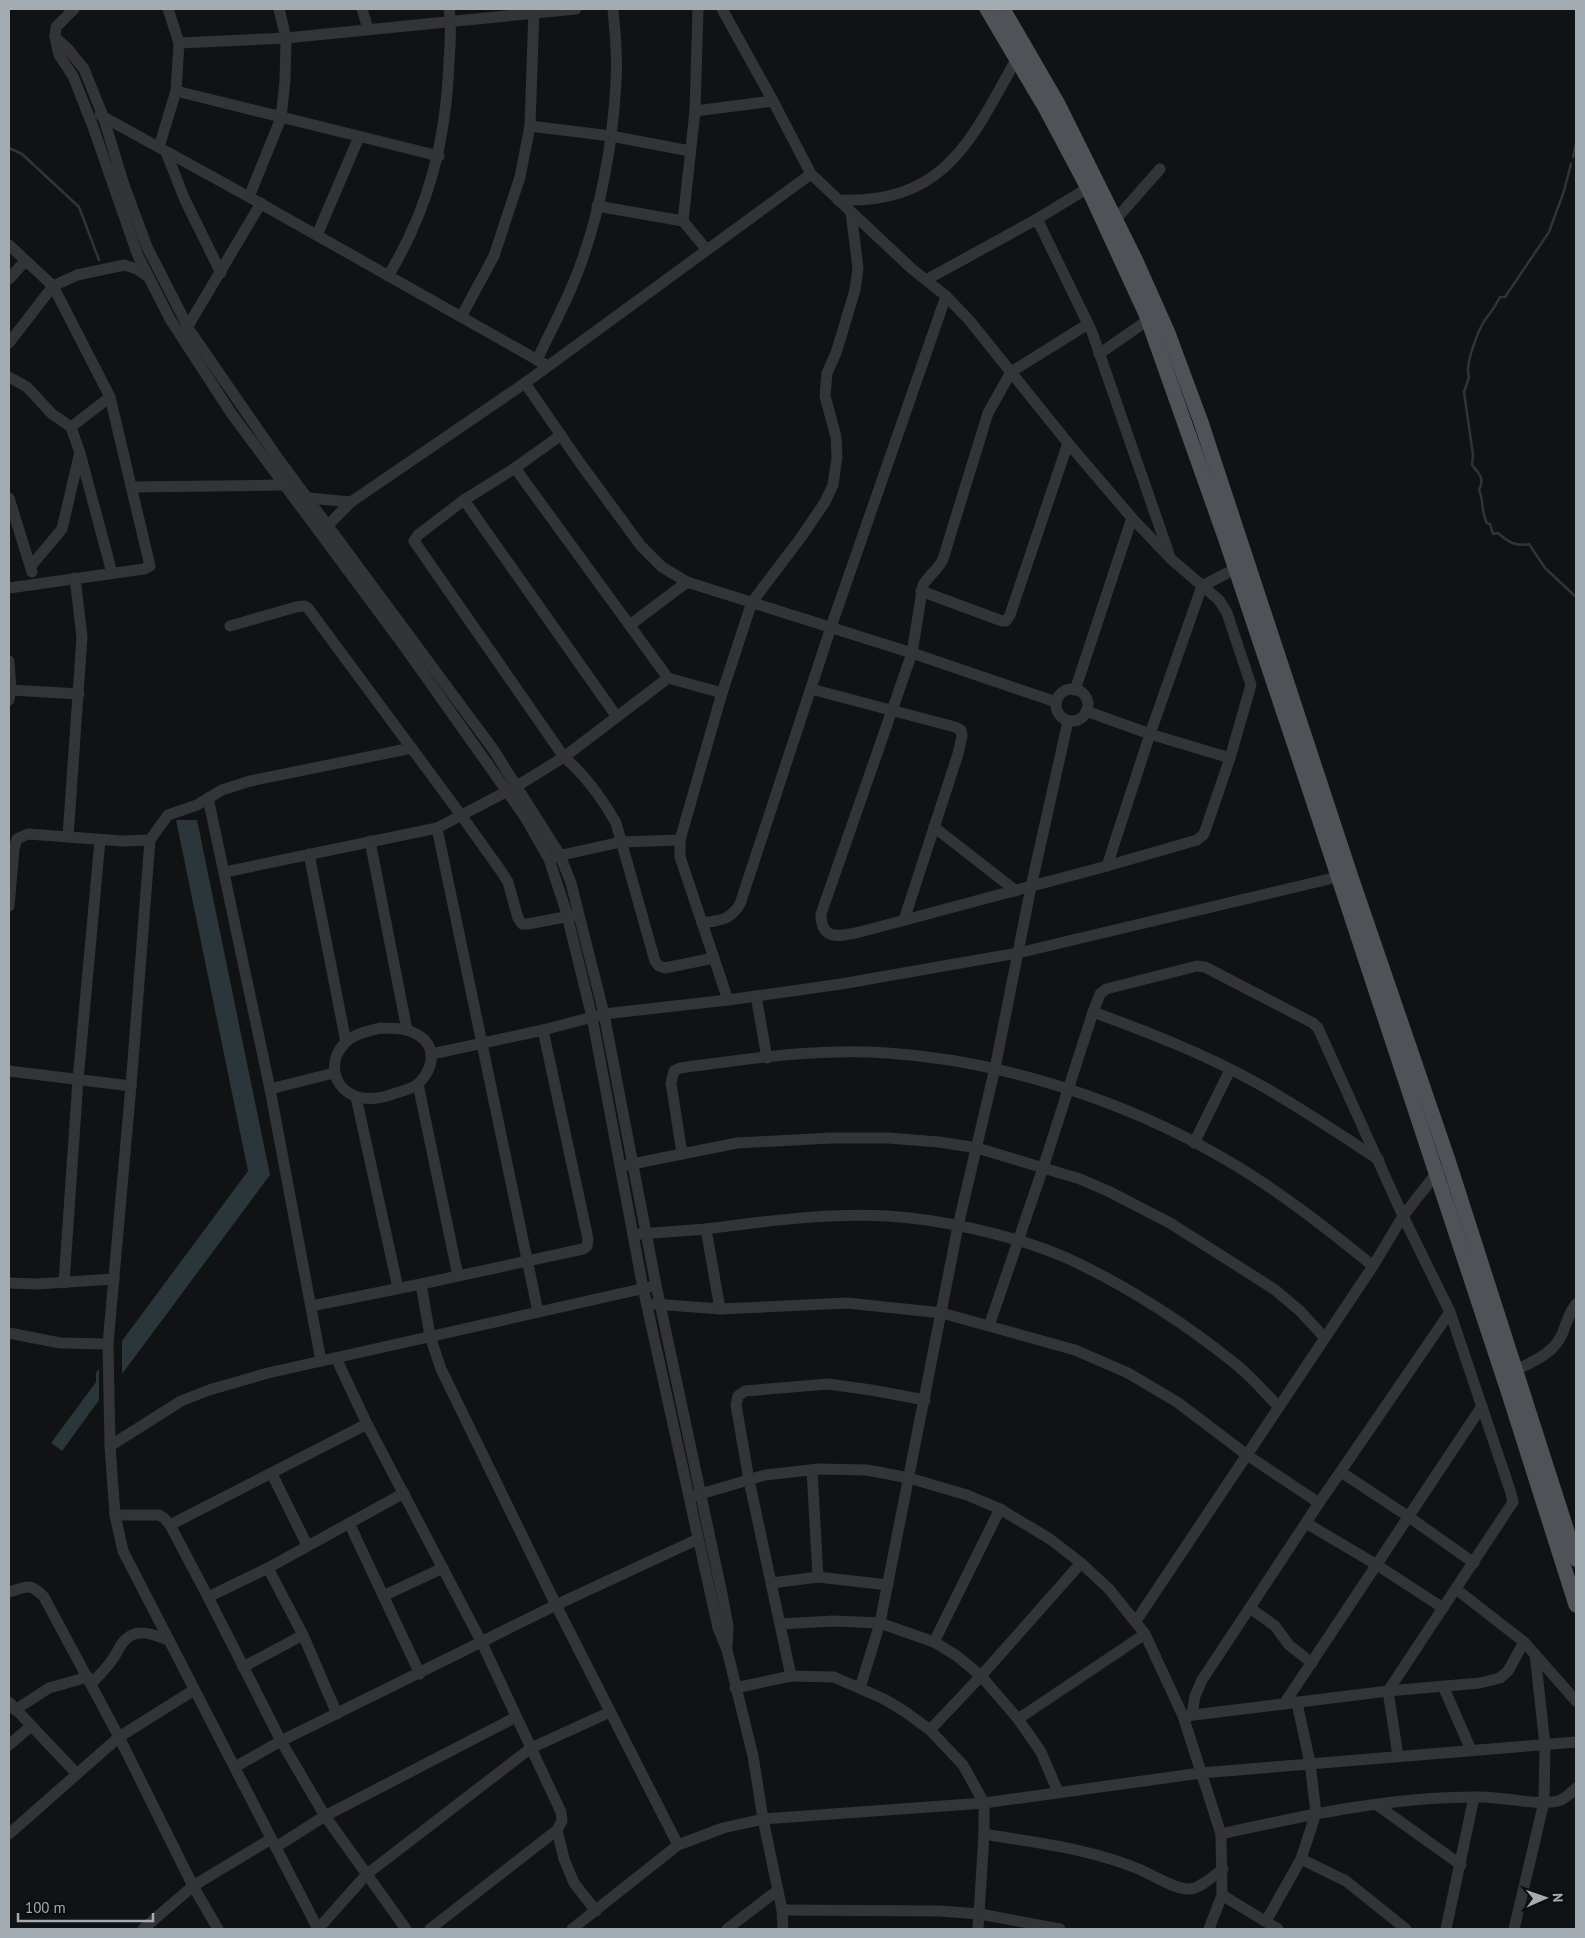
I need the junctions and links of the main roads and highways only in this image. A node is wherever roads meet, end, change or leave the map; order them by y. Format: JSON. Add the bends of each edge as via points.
{"nodes":[{"id":1,"x":987,"y":9,"type":"edge"},
{"id":2,"x":1003,"y":9,"type":"edge"},
{"id":3,"x":1344,"y":876,"type":"junction"},
{"id":4,"x":1576,"y":1559,"type":"edge"},
{"id":5,"x":1576,"y":1605,"type":"edge"}],
"edges":[{"from":1,"to":3,"type":"main road","via":[[1088,188],[1148,320]]},
{"from":2,"to":3,"type":"main road","via":[[1058,104],[1116,218],[1168,333],[1201,422]]},
{"from":3,"to":4,"type":"main road","via":[[1448,1160]]},
{"from":3,"to":5,"type":"main road"}]}
